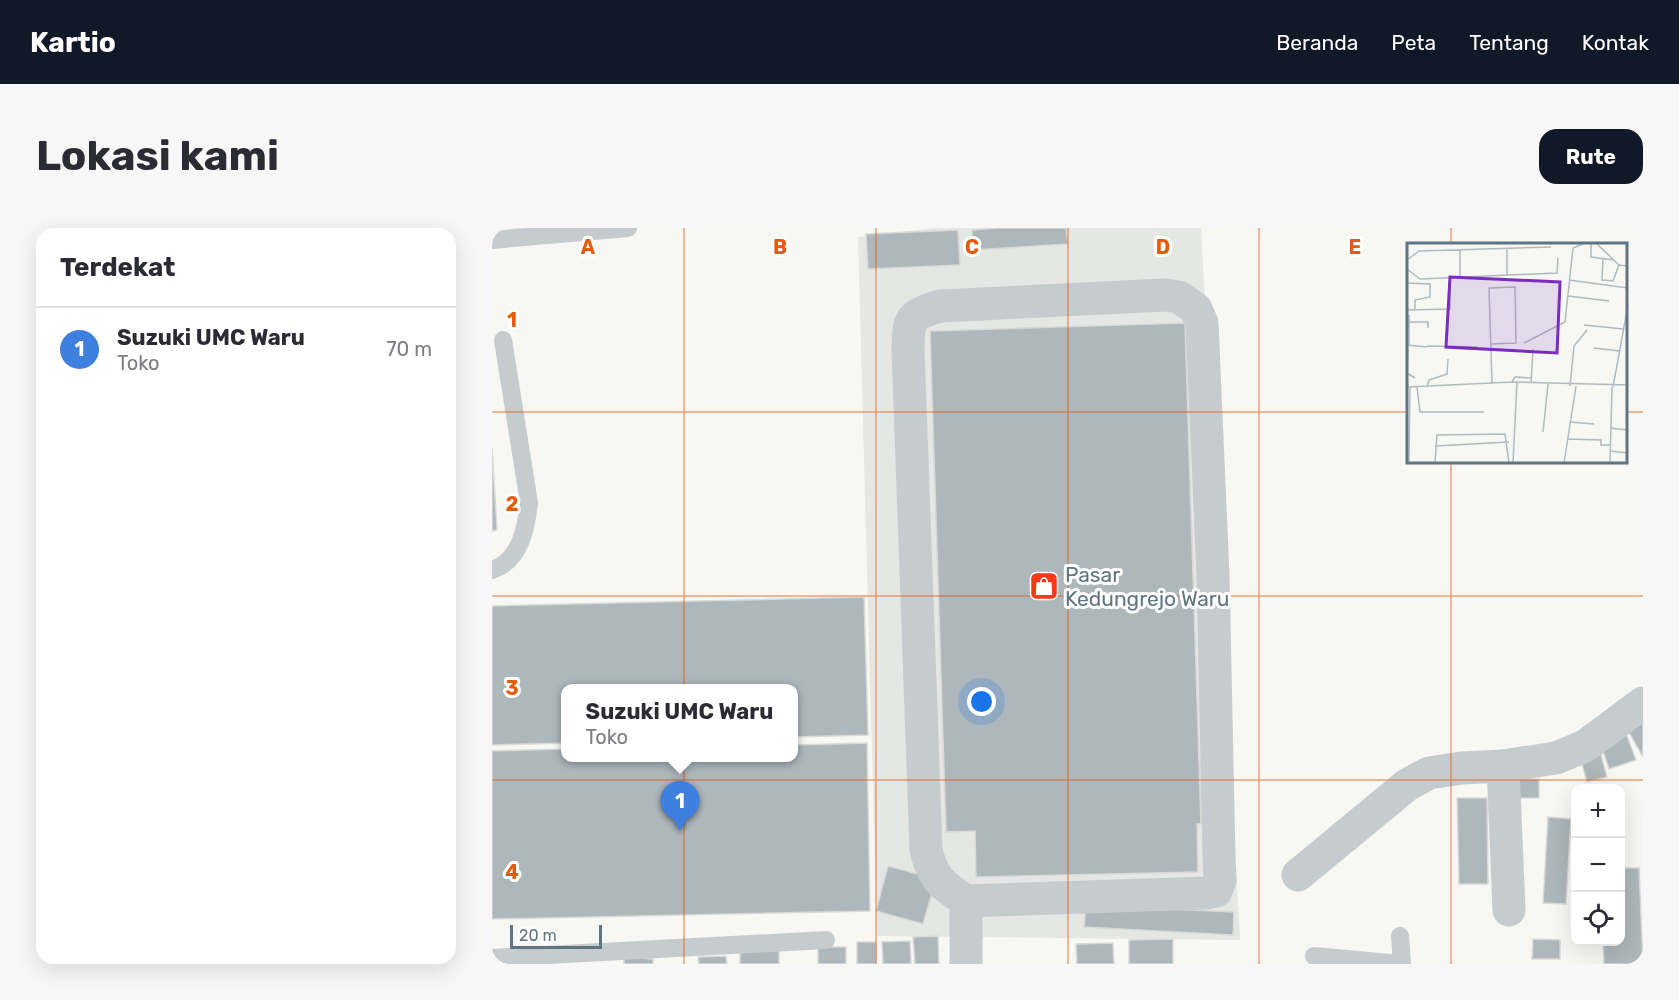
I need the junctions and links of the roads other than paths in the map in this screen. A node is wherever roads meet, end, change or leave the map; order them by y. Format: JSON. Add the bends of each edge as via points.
{"nodes":[{"id":1,"x":628,"y":228,"type":"edge"},
{"id":2,"x":600,"y":229,"type":"edge"},
{"id":3,"x":492,"y":240,"type":"edge"},
{"id":4,"x":503,"y":340,"type":"dead end"},
{"id":5,"x":492,"y":570,"type":"edge"},
{"id":6,"x":1643,"y":703,"type":"edge"},
{"id":7,"x":1503,"y":766,"type":"junction"},
{"id":8,"x":1298,"y":875,"type":"dead end"},
{"id":9,"x":966,"y":901,"type":"junction"},
{"id":10,"x":1509,"y":910,"type":"dead end"},
{"id":11,"x":1400,"y":936,"type":"dead end"},
{"id":12,"x":826,"y":940,"type":"dead end"},
{"id":13,"x":1314,"y":956,"type":"dead end"},
{"id":14,"x":492,"y":958,"type":"edge"},
{"id":15,"x":966,"y":964,"type":"edge"},
{"id":16,"x":1402,"y":964,"type":"edge"}],
"edges":[{"from":1,"to":2,"type":"lane"},
{"from":2,"to":3,"type":"lane"},
{"from":4,"to":5,"type":"lane","via":[[529,503],[519,547],[508,562]]},
{"from":6,"to":7,"type":"street","via":[[1585,746],[1556,758]]},
{"from":7,"to":8,"type":"street","via":[[1429,773],[1407,785]]},
{"from":7,"to":10,"type":"street"},
{"from":9,"to":9,"type":"street","via":[[944,886],[930,867],[926,849],[909,323],[921,312],[940,306],[1179,297],[1196,309],[1202,323],[1220,880],[1216,891],[1207,893]]},
{"from":9,"to":15,"type":"street"},
{"from":11,"to":16,"type":"lane"},
{"from":12,"to":14,"type":"lane"},
{"from":13,"to":16,"type":"lane"}]}
